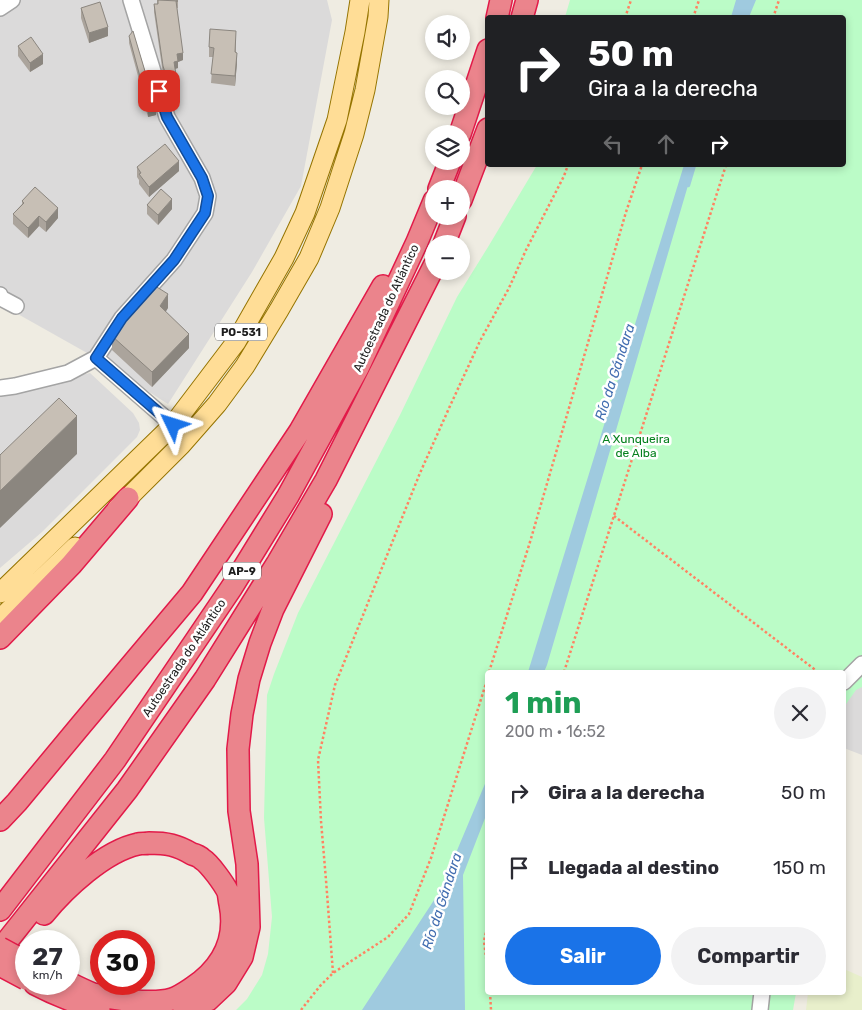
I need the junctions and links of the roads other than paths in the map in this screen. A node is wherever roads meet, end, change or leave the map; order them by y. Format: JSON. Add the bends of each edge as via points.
{"nodes":[{"id":1,"x":12,"y":0,"type":"edge"},
{"id":2,"x":130,"y":0,"type":"edge"},
{"id":3,"x":360,"y":0,"type":"edge"},
{"id":4,"x":379,"y":0,"type":"edge"},
{"id":5,"x":501,"y":0,"type":"edge"},
{"id":6,"x":527,"y":0,"type":"edge"},
{"id":7,"x":0,"y":8,"type":"edge"},
{"id":8,"x":498,"y":15,"type":"edge"},
{"id":9,"x":523,"y":15,"type":"edge"},
{"id":10,"x":485,"y":59,"type":"edge"},
{"id":11,"x":463,"y":125,"type":"edge"},
{"id":12,"x":485,"y":137,"type":"edge"},
{"id":13,"x":469,"y":180,"type":"edge"},
{"id":14,"x":425,"y":210,"type":"edge"},
{"id":15,"x":425,"y":223,"type":"edge"},
{"id":16,"x":427,"y":280,"type":"edge"},
{"id":17,"x":433,"y":280,"type":"edge"},
{"id":18,"x":0,"y":295,"type":"edge"},
{"id":19,"x":16,"y":306,"type":"dead end"},
{"id":20,"x":96,"y":358,"type":"junction"},
{"id":21,"x":0,"y":388,"type":"edge"},
{"id":22,"x":173,"y":425,"type":"junction"},
{"id":23,"x":128,"y":498,"type":"junction"},
{"id":24,"x":0,"y":593,"type":"edge"},
{"id":25,"x":0,"y":619,"type":"edge"},
{"id":26,"x":0,"y":638,"type":"edge"},
{"id":27,"x":862,"y":664,"type":"edge"},
{"id":28,"x":846,"y":680,"type":"edge"},
{"id":29,"x":0,"y":820,"type":"edge"},
{"id":30,"x":0,"y":910,"type":"edge"},
{"id":31,"x":30,"y":930,"type":"edge"},
{"id":32,"x":15,"y":948,"type":"edge"},
{"id":33,"x":0,"y":949,"type":"edge"},
{"id":34,"x":15,"y":956,"type":"edge"},
{"id":35,"x":0,"y":966,"type":"edge"},
{"id":36,"x":15,"y":974,"type":"edge"},
{"id":37,"x":80,"y":988,"type":"edge"},
{"id":38,"x":58,"y":995,"type":"edge"},
{"id":39,"x":762,"y":995,"type":"edge"},
{"id":40,"x":99,"y":1010,"type":"edge"},
{"id":41,"x":184,"y":1010,"type":"edge"},
{"id":42,"x":760,"y":1010,"type":"edge"}],
"edges":[{"from":1,"to":7,"type":"street"},
{"from":2,"to":20,"type":"street","via":[[167,117],[202,178],[208,196],[205,213],[174,260],[122,318]]},
{"from":3,"to":22,"type":"main road","number":"PO-531","via":[[337,120],[305,213],[284,258],[236,342]]},
{"from":4,"to":23,"type":"main road","number":"PO-531","via":[[365,90],[354,134],[330,208],[309,258],[245,366],[217,404]]},
{"from":5,"to":8,"type":"highway"},
{"from":6,"to":9,"type":"highway"},
{"from":10,"to":11,"type":"highway"},
{"from":12,"to":13,"type":"highway"},
{"from":14,"to":29,"type":"highway","via":[[300,431],[192,593]]},
{"from":15,"to":30,"type":"highway","name":"Autoestrada do Atlántico","number":"AP-9","via":[[358,368],[288,496],[232,587],[115,760]]},
{"from":16,"to":33,"type":"highway","name":"Autoestrada do Atlántico","number":"AP-9","via":[[326,480],[206,679],[127,790]]},
{"from":17,"to":41,"type":"highway","via":[[426,307],[273,608],[260,643],[249,679],[238,749],[239,811],[247,864],[247,935],[242,957],[226,983],[208,1000]]},
{"from":18,"to":19,"type":"street"},
{"from":20,"to":21,"type":"street","via":[[68,373]]},
{"from":20,"to":22,"type":"street"},
{"from":22,"to":24,"type":"main road","number":"PO-531"},
{"from":23,"to":25,"type":"main road","number":"PO-531"},
{"from":23,"to":26,"type":"highway","via":[[70,566]]},
{"from":27,"to":28,"type":"street"},
{"from":31,"to":37,"type":"highway","via":[[85,873],[111,854],[138,844],[165,843],[181,847],[203,860],[215,873],[228,892],[232,924],[222,956],[213,971],[199,984],[172,999],[150,1002],[124,1000]]},
{"from":32,"to":35,"type":"highway"},
{"from":33,"to":34,"type":"highway","bridge":true},
{"from":35,"to":36,"type":"highway","bridge":true},
{"from":38,"to":40,"type":"highway"},
{"from":39,"to":42,"type":"street"}]}
